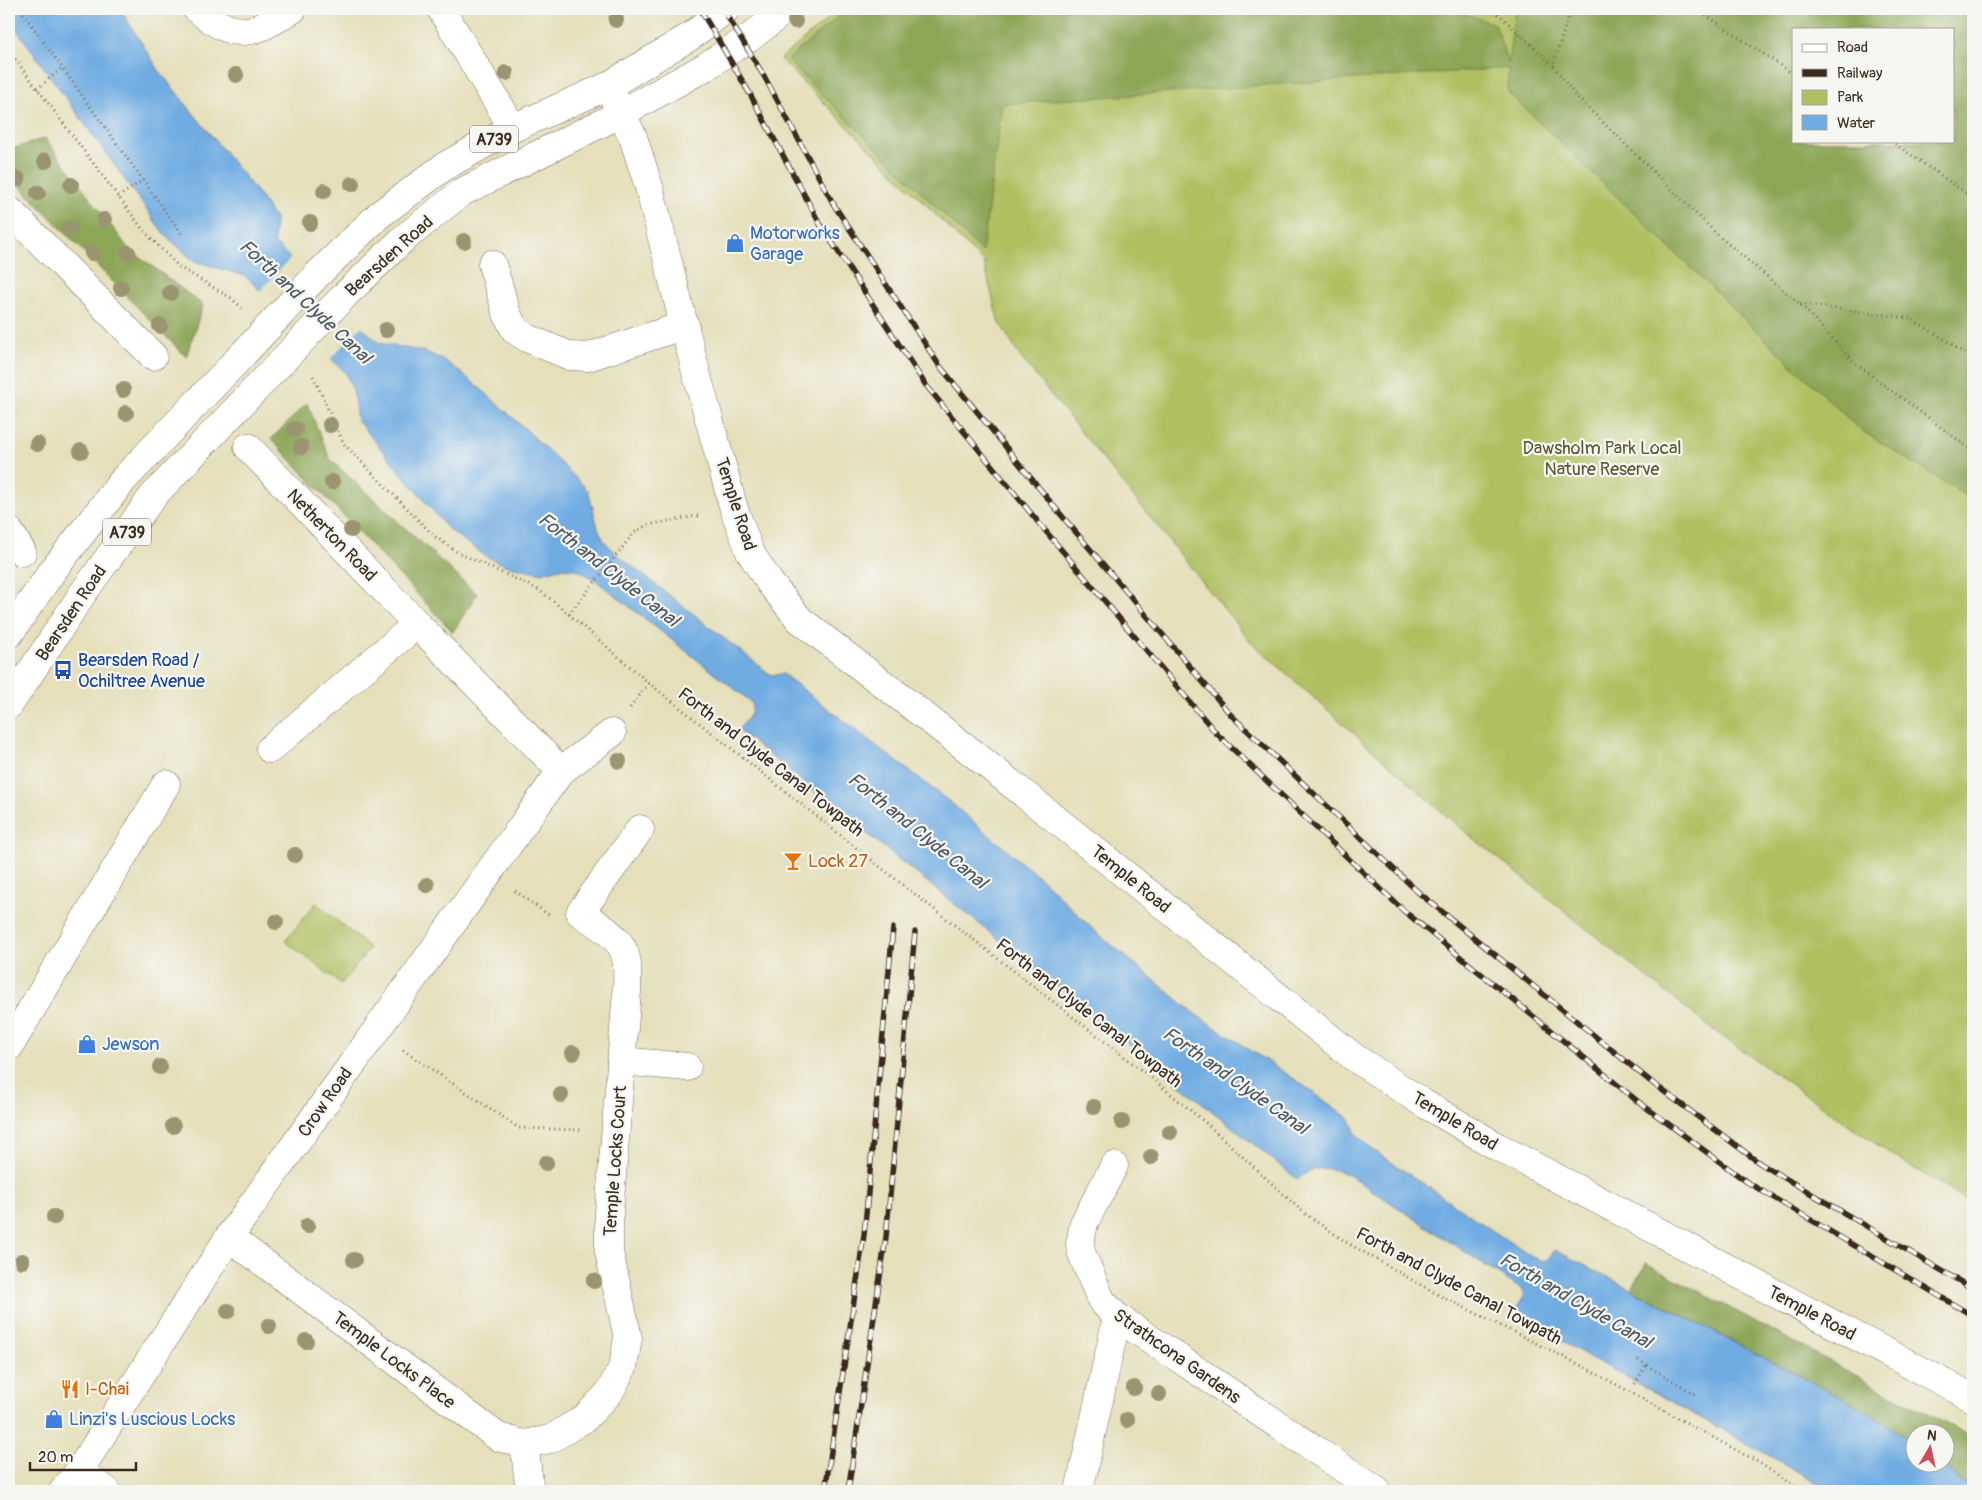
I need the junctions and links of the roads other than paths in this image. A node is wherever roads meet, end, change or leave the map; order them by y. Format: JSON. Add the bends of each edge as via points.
{"nodes":[{"id":1,"x":197,"y":9,"type":"edge"},
{"id":2,"x":293,"y":9,"type":"edge"},
{"id":3,"x":441,"y":9,"type":"edge"},
{"id":4,"x":726,"y":9,"type":"edge"},
{"id":5,"x":786,"y":9,"type":"edge"},
{"id":6,"x":608,"y":86,"type":"junction"},
{"id":7,"x":622,"y":113,"type":"junction"},
{"id":8,"x":513,"y":128,"type":"junction"},
{"id":9,"x":9,"y":210,"type":"edge"},
{"id":10,"x":492,"y":264,"type":"dead end"},
{"id":11,"x":685,"y":325,"type":"junction"},
{"id":12,"x":153,"y":356,"type":"dead end"},
{"id":13,"x":248,"y":447,"type":"dead end"},
{"id":14,"x":417,"y":624,"type":"junction"},
{"id":15,"x":9,"y":634,"type":"edge"},
{"id":16,"x":9,"y":705,"type":"edge"},
{"id":17,"x":612,"y":733,"type":"dead end"},
{"id":18,"x":270,"y":749,"type":"dead end"},
{"id":19,"x":561,"y":771,"type":"junction"},
{"id":20,"x":166,"y":784,"type":"dead end"},
{"id":21,"x":640,"y":829,"type":"dead end"},
{"id":22,"x":9,"y":1047,"type":"edge"},
{"id":23,"x":621,"y":1061,"type":"junction"},
{"id":24,"x":687,"y":1067,"type":"dead end"},
{"id":25,"x":1114,"y":1166,"type":"dead end"},
{"id":26,"x":230,"y":1237,"type":"junction"},
{"id":27,"x":1117,"y":1317,"type":"junction"},
{"id":28,"x":1973,"y":1398,"type":"edge"},
{"id":29,"x":524,"y":1444,"type":"junction"},
{"id":30,"x":71,"y":1481,"type":"edge"},
{"id":31,"x":107,"y":1491,"type":"edge"},
{"id":32,"x":530,"y":1491,"type":"edge"},
{"id":33,"x":1079,"y":1491,"type":"edge"},
{"id":34,"x":1377,"y":1491,"type":"edge"}],
"edges":[{"from":1,"to":2,"type":"street","via":[[214,23],[241,32],[265,27]]},
{"from":3,"to":8,"type":"street"},
{"from":4,"to":6,"type":"street","name":"Bearsden Road","number":"A739","via":[[690,36]]},
{"from":5,"to":7,"type":"street","name":"Bearsden Road","number":"A739","via":[[706,67]]},
{"from":6,"to":7,"type":"street","name":"Temple Road"},
{"from":6,"to":8,"type":"street","name":"Bearsden Road","number":"A739"},
{"from":7,"to":11,"type":"street","name":"Temple Road","via":[[649,187]]},
{"from":7,"to":16,"type":"street","name":"Bearsden Road","number":"A739","bridge":true,"via":[[462,192],[402,240],[344,296],[152,496]]},
{"from":8,"to":15,"type":"street","name":"Bearsden Road","number":"A739","bridge":true,"via":[[444,166],[378,215],[319,273],[124,479],[51,573]]},
{"from":9,"to":12,"type":"street"},
{"from":10,"to":11,"type":"street","via":[[515,330],[570,356],[588,357]]},
{"from":11,"to":28,"type":"street","name":"Temple Road","via":[[734,510],[750,552],[800,620],[974,754],[1355,1058],[1422,1103],[1498,1147]]},
{"from":13,"to":14,"type":"street","name":"Netherton Road"},
{"from":14,"to":18,"type":"street"},
{"from":14,"to":19,"type":"street","name":"Netherton Road"},
{"from":17,"to":19,"type":"street","name":"Crow Road"},
{"from":19,"to":26,"type":"street","name":"Crow Road"},
{"from":20,"to":22,"type":"street"},
{"from":21,"to":23,"type":"street","name":"Temple Locks Court","via":[[580,913],[606,930],[624,950],[627,991]]},
{"from":23,"to":24,"type":"street","name":"Temple Locks Court"},
{"from":23,"to":29,"type":"street","name":"Temple Locks Court","via":[[609,1212],[609,1252],[628,1338],[623,1367],[609,1393],[585,1418],[551,1439]]},
{"from":25,"to":27,"type":"street","name":"Strathcona Gardens","via":[[1084,1223],[1080,1244],[1101,1300]]},
{"from":26,"to":29,"type":"street","name":"Temple Locks Place","via":[[498,1437]]},
{"from":26,"to":30,"type":"street","name":"Crow Road"},
{"from":27,"to":33,"type":"street"},
{"from":27,"to":34,"type":"street","name":"Strathcona Gardens"},
{"from":29,"to":32,"type":"street"},
{"from":30,"to":31,"type":"street"}]}
